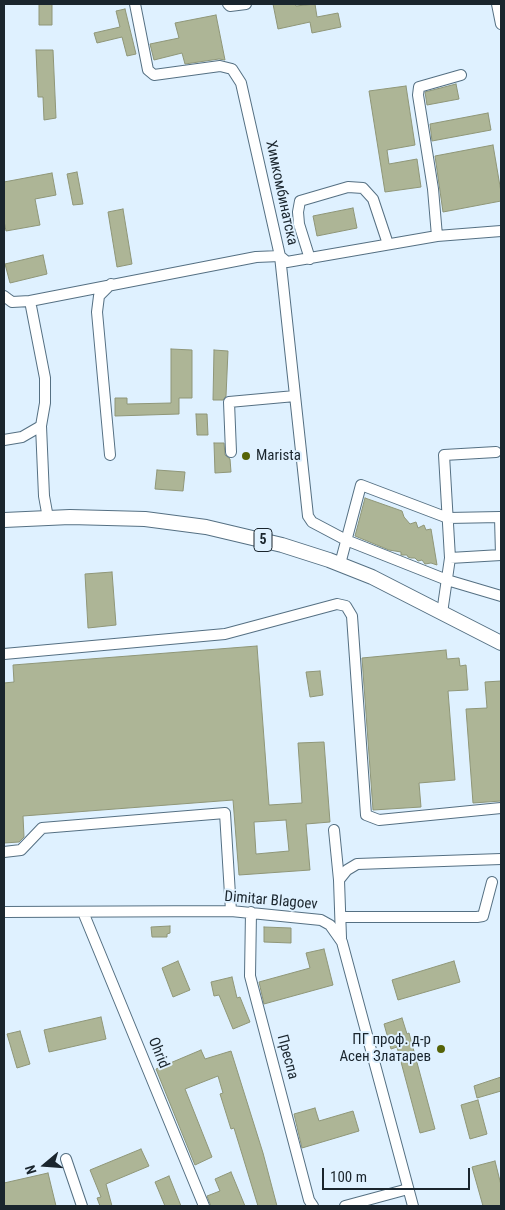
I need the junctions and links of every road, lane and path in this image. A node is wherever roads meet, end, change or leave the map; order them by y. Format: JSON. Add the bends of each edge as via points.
{"nodes":[{"id":1,"x":135,"y":4,"type":"edge"},
{"id":2,"x":228,"y":4,"type":"edge"},
{"id":3,"x":246,"y":4,"type":"edge"},
{"id":4,"x":497,"y":4,"type":"edge"},
{"id":5,"x":501,"y":24,"type":"edge"},
{"id":6,"x":461,"y":75,"type":"dead end"},
{"id":7,"x":501,"y":231,"type":"edge"},
{"id":8,"x":437,"y":236,"type":"junction"},
{"id":9,"x":388,"y":244,"type":"junction"},
{"id":10,"x":280,"y":256,"type":"junction"},
{"id":11,"x":310,"y":259,"type":"junction"},
{"id":12,"x":111,"y":284,"type":"junction"},
{"id":13,"x":7,"y":301,"type":"edge"},
{"id":14,"x":30,"y":301,"type":"junction"},
{"id":15,"x":295,"y":396,"type":"junction"},
{"id":16,"x":41,"y":426,"type":"junction"},
{"id":17,"x":4,"y":440,"type":"edge"},
{"id":18,"x":231,"y":452,"type":"dead end"},
{"id":19,"x":496,"y":452,"type":"dead end"},
{"id":20,"x":110,"y":455,"type":"dead end"},
{"id":21,"x":48,"y":518,"type":"junction"},
{"id":22,"x":448,"y":518,"type":"junction"},
{"id":23,"x":4,"y":520,"type":"edge"},
{"id":24,"x":346,"y":540,"type":"junction"},
{"id":25,"x":450,"y":558,"type":"junction"},
{"id":26,"x":340,"y":564,"type":"junction"},
{"id":27,"x":447,"y":580,"type":"junction"},
{"id":28,"x":501,"y":596,"type":"edge"},
{"id":29,"x":442,"y":613,"type":"junction"},
{"id":30,"x":501,"y":643,"type":"edge"},
{"id":31,"x":4,"y":654,"type":"edge"},
{"id":32,"x":501,"y":808,"type":"edge"},
{"id":33,"x":334,"y":830,"type":"dead end"},
{"id":34,"x":4,"y":852,"type":"edge"},
{"id":35,"x":501,"y":859,"type":"edge"},
{"id":36,"x":339,"y":880,"type":"junction"},
{"id":37,"x":492,"y":882,"type":"dead end"},
{"id":38,"x":231,"y":911,"type":"junction"},
{"id":39,"x":4,"y":912,"type":"edge"},
{"id":40,"x":83,"y":912,"type":"junction"},
{"id":41,"x":251,"y":912,"type":"junction"},
{"id":42,"x":340,"y":917,"type":"junction"},
{"id":43,"x":342,"y":942,"type":"junction"},
{"id":44,"x":66,"y":1159,"type":"dead end"},
{"id":45,"x":408,"y":1188,"type":"junction"},
{"id":46,"x":82,"y":1206,"type":"edge"},
{"id":47,"x":204,"y":1206,"type":"edge"},
{"id":48,"x":313,"y":1206,"type":"edge"},
{"id":49,"x":345,"y":1206,"type":"edge"},
{"id":50,"x":413,"y":1206,"type":"edge"}],
"edges":[{"from":1,"to":10,"type":"street","name":"Химкомбинатска","via":[[148,70],[154,75],[220,66],[232,69],[241,83]]},
{"from":2,"to":3,"type":"street"},
{"from":4,"to":5,"type":"street"},
{"from":6,"to":8,"type":"street","via":[[419,87]]},
{"from":7,"to":8,"type":"street","name":"Химкомбинатска"},
{"from":8,"to":9,"type":"street","name":"Химкомбинатска"},
{"from":9,"to":11,"type":"street","name":"Химкомбинатска"},
{"from":9,"to":11,"type":"street","via":[[373,199],[363,188],[348,187],[300,201],[299,224]]},
{"from":10,"to":11,"type":"street","name":"Химкомбинатска","via":[[287,262]]},
{"from":10,"to":12,"type":"street","via":[[256,257]]},
{"from":10,"to":15,"type":"street"},
{"from":12,"to":14,"type":"street"},
{"from":12,"to":20,"type":"street","via":[[99,296],[97,312]]},
{"from":13,"to":14,"type":"street"},
{"from":14,"to":16,"type":"street","via":[[45,378]]},
{"from":15,"to":18,"type":"street","via":[[229,402]]},
{"from":15,"to":24,"type":"street","via":[[308,516],[312,522]]},
{"from":16,"to":17,"type":"street","via":[[22,437]]},
{"from":16,"to":21,"type":"street"},
{"from":19,"to":22,"type":"street","via":[[444,455]]},
{"from":21,"to":23,"type":"main road","number":"5"},
{"from":21,"to":26,"type":"main road","number":"5","via":[[145,519],[206,527],[282,544]]},
{"from":22,"to":24,"type":"street","via":[[361,485]]},
{"from":22,"to":25,"type":"street"},
{"from":22,"to":25,"type":"street","via":[[500,516],[501,555]]},
{"from":24,"to":26,"type":"street"},
{"from":24,"to":27,"type":"street"},
{"from":25,"to":27,"type":"street"},
{"from":26,"to":29,"type":"main road","number":"5"},
{"from":27,"to":28,"type":"street"},
{"from":27,"to":29,"type":"street"},
{"from":29,"to":30,"type":"main road","number":"5"},
{"from":31,"to":32,"type":"street","via":[[225,634],[337,604],[346,606],[352,616],[366,815],[380,820]]},
{"from":33,"to":36,"type":"street"},
{"from":34,"to":38,"type":"street","via":[[21,850],[42,828],[225,813]]},
{"from":35,"to":36,"type":"street","via":[[357,864]]},
{"from":36,"to":42,"type":"street"},
{"from":37,"to":42,"type":"street","via":[[483,916],[477,918]]},
{"from":38,"to":40,"type":"street","name":"Dimitar Blagoev"},
{"from":38,"to":41,"type":"street","name":"Dimitar Blagoev"},
{"from":39,"to":40,"type":"street","name":"Dimitar Blagoev"},
{"from":40,"to":47,"type":"street","name":"Ohrid"},
{"from":41,"to":43,"type":"street","name":"Dimitar Blagoev","via":[[321,920],[330,925]]},
{"from":41,"to":48,"type":"street","name":"Преспа","via":[[250,976]]},
{"from":42,"to":43,"type":"street"},
{"from":43,"to":45,"type":"street","name":"Dimitar Blagoev"},
{"from":44,"to":46,"type":"street"},
{"from":45,"to":49,"type":"street"},
{"from":45,"to":50,"type":"street","name":"Dimitar Blagoev"}]}
